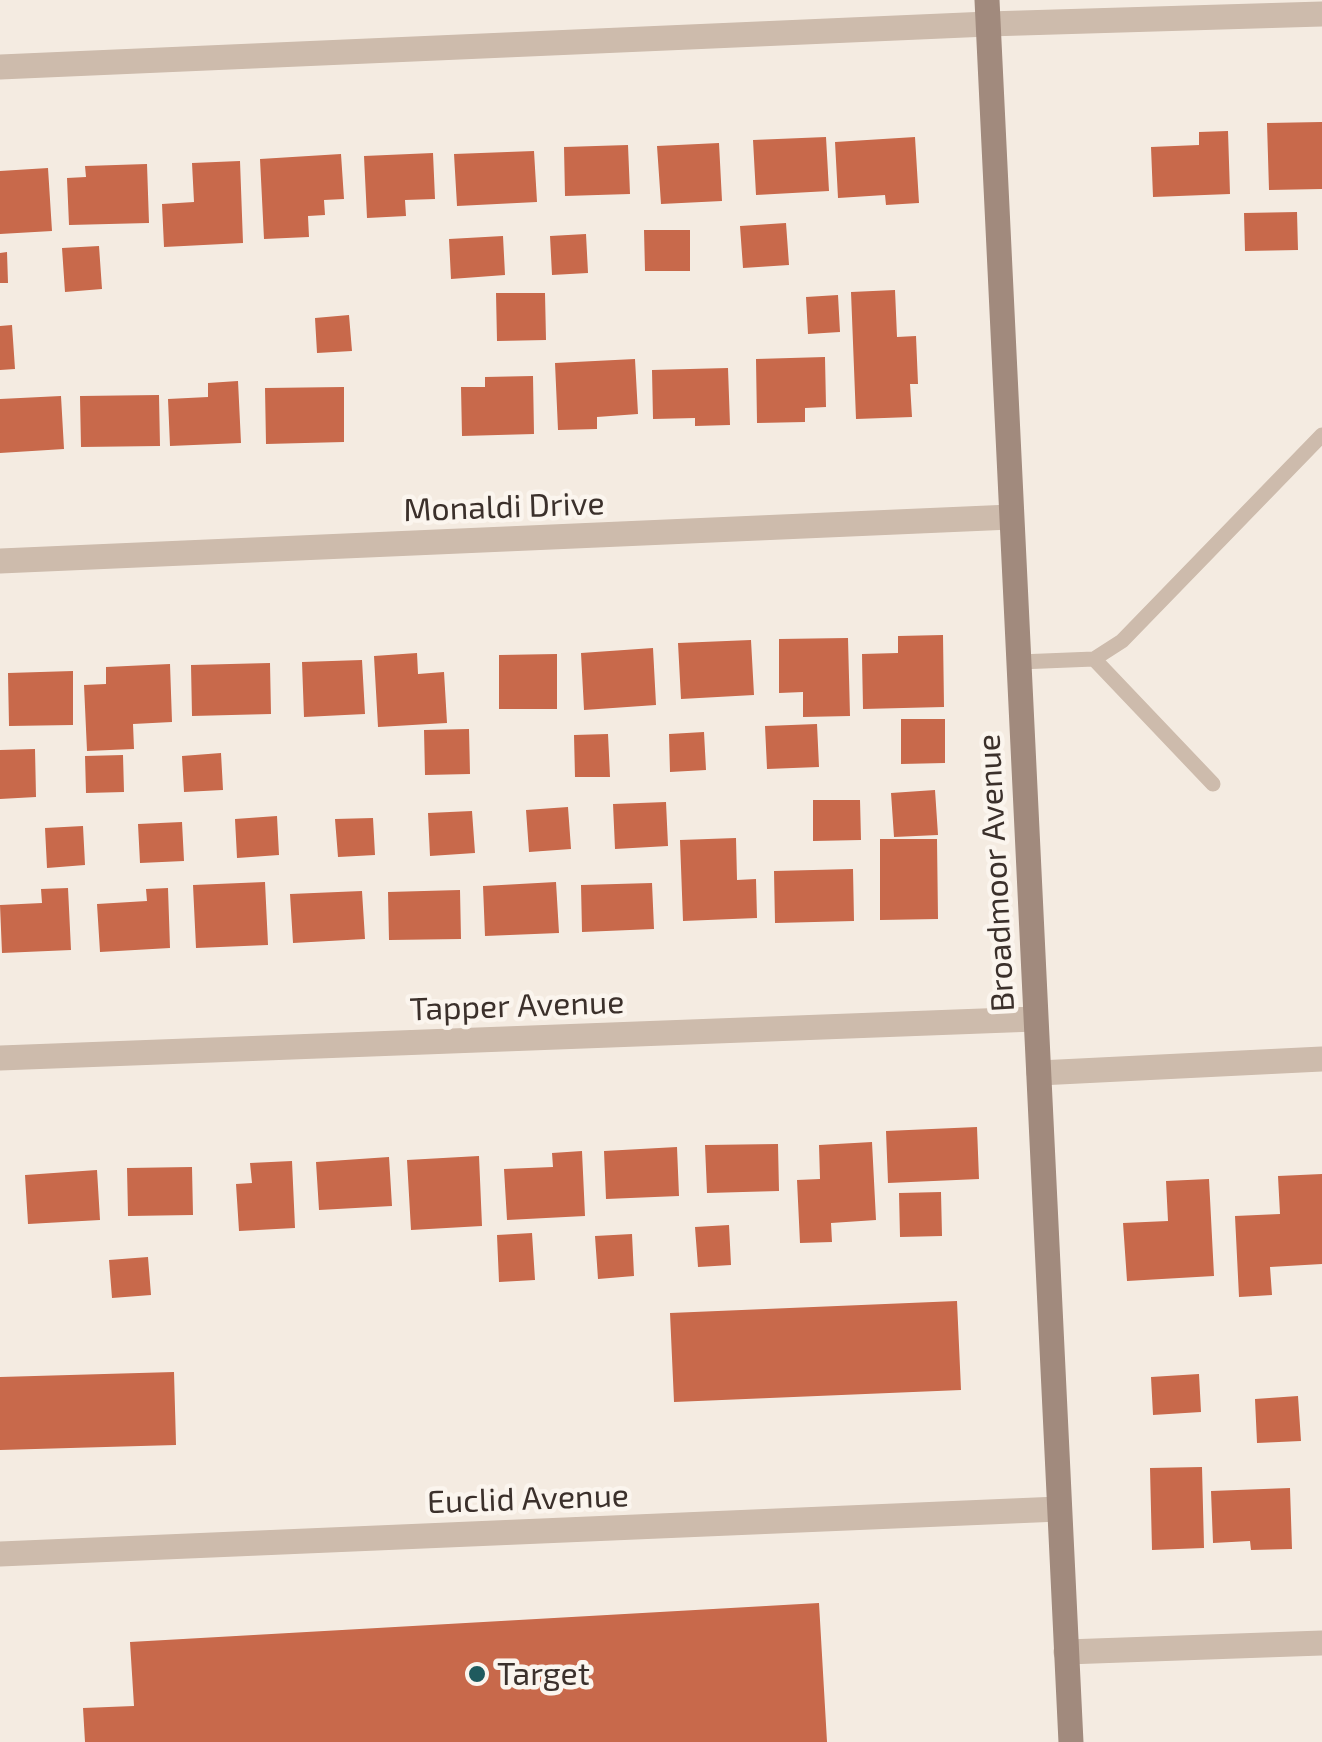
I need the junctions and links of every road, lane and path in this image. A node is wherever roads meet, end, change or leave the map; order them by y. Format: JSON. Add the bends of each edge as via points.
{"nodes":[{"id":1,"x":987,"y":12,"type":"edge"},
{"id":2,"x":1322,"y":14,"type":"edge"},
{"id":3,"x":0,"y":66,"type":"edge"},
{"id":4,"x":1322,"y":436,"type":"edge"},
{"id":5,"x":1012,"y":518,"type":"junction"},
{"id":6,"x":0,"y":561,"type":"edge"},
{"id":7,"x":1094,"y":659,"type":"junction"},
{"id":8,"x":1019,"y":662,"type":"junction"},
{"id":9,"x":1213,"y":784,"type":"dead end"},
{"id":10,"x":1036,"y":1019,"type":"junction"},
{"id":11,"x":0,"y":1058,"type":"edge"},
{"id":12,"x":1322,"y":1060,"type":"edge"},
{"id":13,"x":1038,"y":1073,"type":"junction"},
{"id":14,"x":1059,"y":1509,"type":"junction"},
{"id":15,"x":0,"y":1554,"type":"edge"},
{"id":16,"x":1322,"y":1644,"type":"edge"},
{"id":17,"x":1066,"y":1652,"type":"junction"},
{"id":18,"x":1071,"y":1742,"type":"edge"}],
"edges":[{"from":1,"to":2,"type":"street"},
{"from":1,"to":3,"type":"street"},
{"from":1,"to":5,"type":"street","name":"Broadmoor Avenue"},
{"from":4,"to":7,"type":"lane","via":[[1122,641]]},
{"from":5,"to":6,"type":"street","name":"Monaldi Drive"},
{"from":5,"to":8,"type":"street","name":"Broadmoor Avenue"},
{"from":7,"to":8,"type":"lane"},
{"from":7,"to":9,"type":"lane"},
{"from":8,"to":10,"type":"street","name":"Broadmoor Avenue"},
{"from":10,"to":11,"type":"street","name":"Tapper Avenue"},
{"from":10,"to":13,"type":"street","name":"Broadmoor Avenue"},
{"from":12,"to":13,"type":"street"},
{"from":13,"to":14,"type":"street","name":"Broadmoor Avenue"},
{"from":14,"to":15,"type":"street","name":"Euclid Avenue"},
{"from":14,"to":17,"type":"street","name":"Broadmoor Avenue"},
{"from":16,"to":17,"type":"street"},
{"from":17,"to":18,"type":"street","name":"Broadmoor Avenue"}]}
